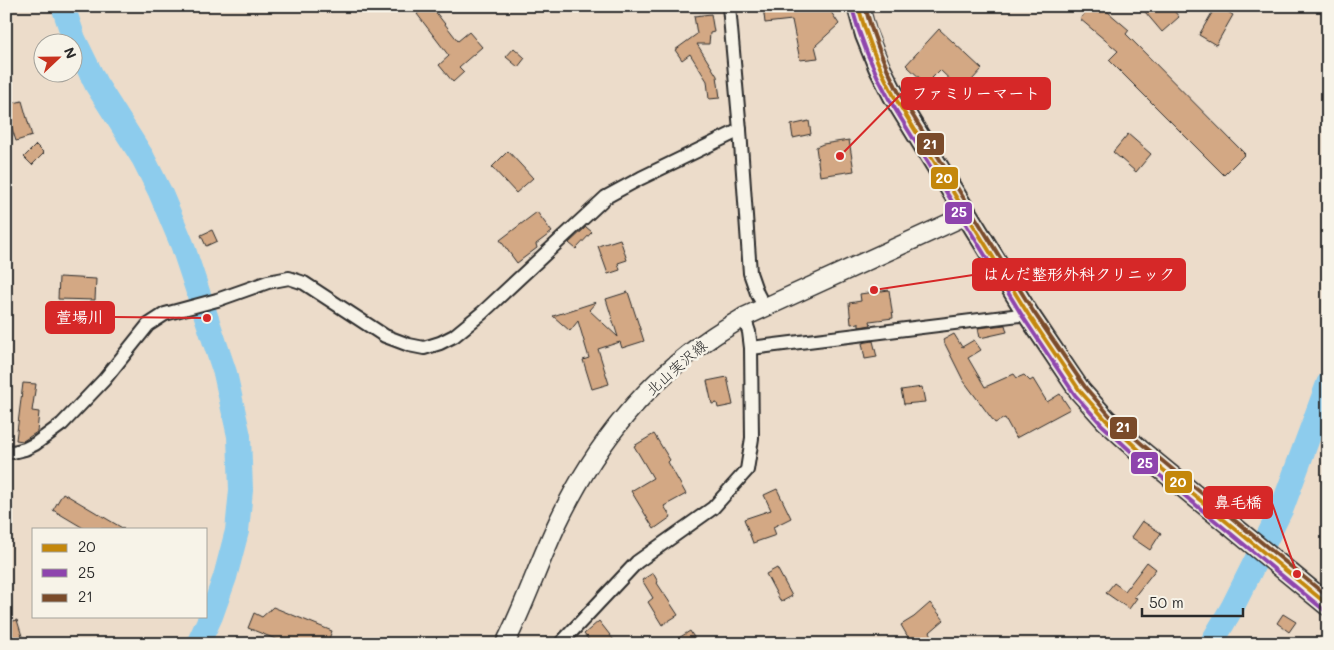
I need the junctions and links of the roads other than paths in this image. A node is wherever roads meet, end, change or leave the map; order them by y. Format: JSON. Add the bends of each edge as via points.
{"nodes":[{"id":1,"x":729,"y":6,"type":"edge"},
{"id":2,"x":858,"y":6,"type":"edge"},
{"id":3,"x":740,"y":130,"type":"junction"},
{"id":4,"x":967,"y":214,"type":"junction"},
{"id":5,"x":765,"y":308,"type":"junction"},
{"id":6,"x":1028,"y":314,"type":"junction"},
{"id":7,"x":744,"y":317,"type":"junction"},
{"id":8,"x":751,"y":348,"type":"junction"},
{"id":9,"x":6,"y":451,"type":"edge"},
{"id":10,"x":1328,"y":605,"type":"edge"},
{"id":11,"x":505,"y":644,"type":"edge"},
{"id":12,"x":560,"y":644,"type":"edge"}],
"edges":[{"from":1,"to":3,"type":"street"},
{"from":2,"to":4,"type":"main road","via":[[866,34],[890,89]]},
{"from":3,"to":5,"type":"street","via":[[750,273]]},
{"from":3,"to":9,"type":"street","via":[[606,197],[482,312],[440,344],[424,348],[409,345],[385,336],[304,283],[289,278],[268,282],[165,314],[148,325],[104,380],[62,424],[25,449]]},
{"from":4,"to":5,"type":"street","name":"北山実沢線"},
{"from":4,"to":6,"type":"main road"},
{"from":5,"to":7,"type":"street","name":"北山実沢線"},
{"from":6,"to":8,"type":"street"},
{"from":6,"to":10,"type":"main road","via":[[1080,390],[1106,420]]},
{"from":7,"to":8,"type":"street"},
{"from":7,"to":11,"type":"street","name":"北山実沢線","via":[[712,336],[666,373],[610,435],[586,470],[558,522]]},
{"from":8,"to":12,"type":"street","via":[[752,438],[747,470],[714,508],[637,562]]}]}
